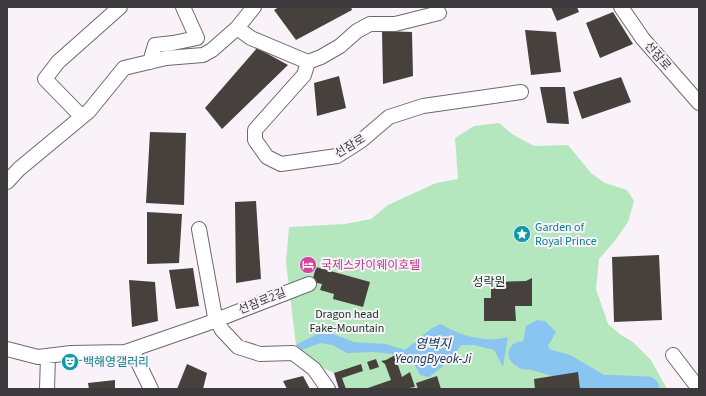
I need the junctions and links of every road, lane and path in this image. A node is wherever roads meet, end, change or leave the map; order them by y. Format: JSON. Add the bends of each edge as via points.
{"nodes":[{"id":1,"x":120,"y":7,"type":"edge"},
{"id":2,"x":183,"y":7,"type":"edge"},
{"id":3,"x":254,"y":7,"type":"edge"},
{"id":4,"x":621,"y":7,"type":"edge"},
{"id":5,"x":439,"y":13,"type":"dead end"},
{"id":6,"x":237,"y":28,"type":"junction"},
{"id":7,"x":150,"y":62,"type":"junction"},
{"id":8,"x":308,"y":62,"type":"junction"},
{"id":9,"x":521,"y":92,"type":"dead end"},
{"id":10,"x":699,"y":103,"type":"edge"},
{"id":11,"x":82,"y":117,"type":"junction"},
{"id":12,"x":7,"y":182,"type":"edge"},
{"id":13,"x":199,"y":229,"type":"dead end"},
{"id":14,"x":309,"y":284,"type":"dead end"},
{"id":15,"x":216,"y":320,"type":"junction"},
{"id":16,"x":7,"y":349,"type":"edge"},
{"id":17,"x":132,"y":350,"type":"junction"},
{"id":18,"x":673,"y":355,"type":"dead end"},
{"id":19,"x":48,"y":356,"type":"junction"},
{"id":20,"x":47,"y":389,"type":"edge"},
{"id":21,"x":151,"y":389,"type":"edge"},
{"id":22,"x":328,"y":389,"type":"edge"},
{"id":23,"x":699,"y":389,"type":"edge"}],
"edges":[{"from":1,"to":11,"type":"street","via":[[58,62],[45,79]]},
{"from":2,"to":7,"type":"street","via":[[197,38],[155,45]]},
{"from":3,"to":6,"type":"street"},
{"from":4,"to":10,"type":"street","name":"선잠로","via":[[643,39]]},
{"from":5,"to":8,"type":"street","via":[[395,24],[370,24],[357,31],[340,46]]},
{"from":6,"to":7,"type":"street","via":[[203,55]]},
{"from":6,"to":8,"type":"street","via":[[251,38]]},
{"from":7,"to":11,"type":"street","via":[[124,68]]},
{"from":8,"to":9,"type":"street","name":"선잠로","via":[[304,75],[255,130],[255,140],[267,157],[281,164],[337,156],[362,140],[389,117],[424,106]]},
{"from":11,"to":12,"type":"street"},
{"from":13,"to":15,"type":"street"},
{"from":14,"to":15,"type":"street","name":"선잠로2길"},
{"from":15,"to":17,"type":"street","name":"선잠로2길"},
{"from":15,"to":22,"type":"street","via":[[238,347],[260,354],[293,353],[314,369]]},
{"from":16,"to":19,"type":"street","name":"선잠로2길","via":[[38,357]]},
{"from":17,"to":19,"type":"street","name":"선잠로2길"},
{"from":17,"to":21,"type":"street"},
{"from":18,"to":23,"type":"street"},
{"from":19,"to":20,"type":"street"}]}
